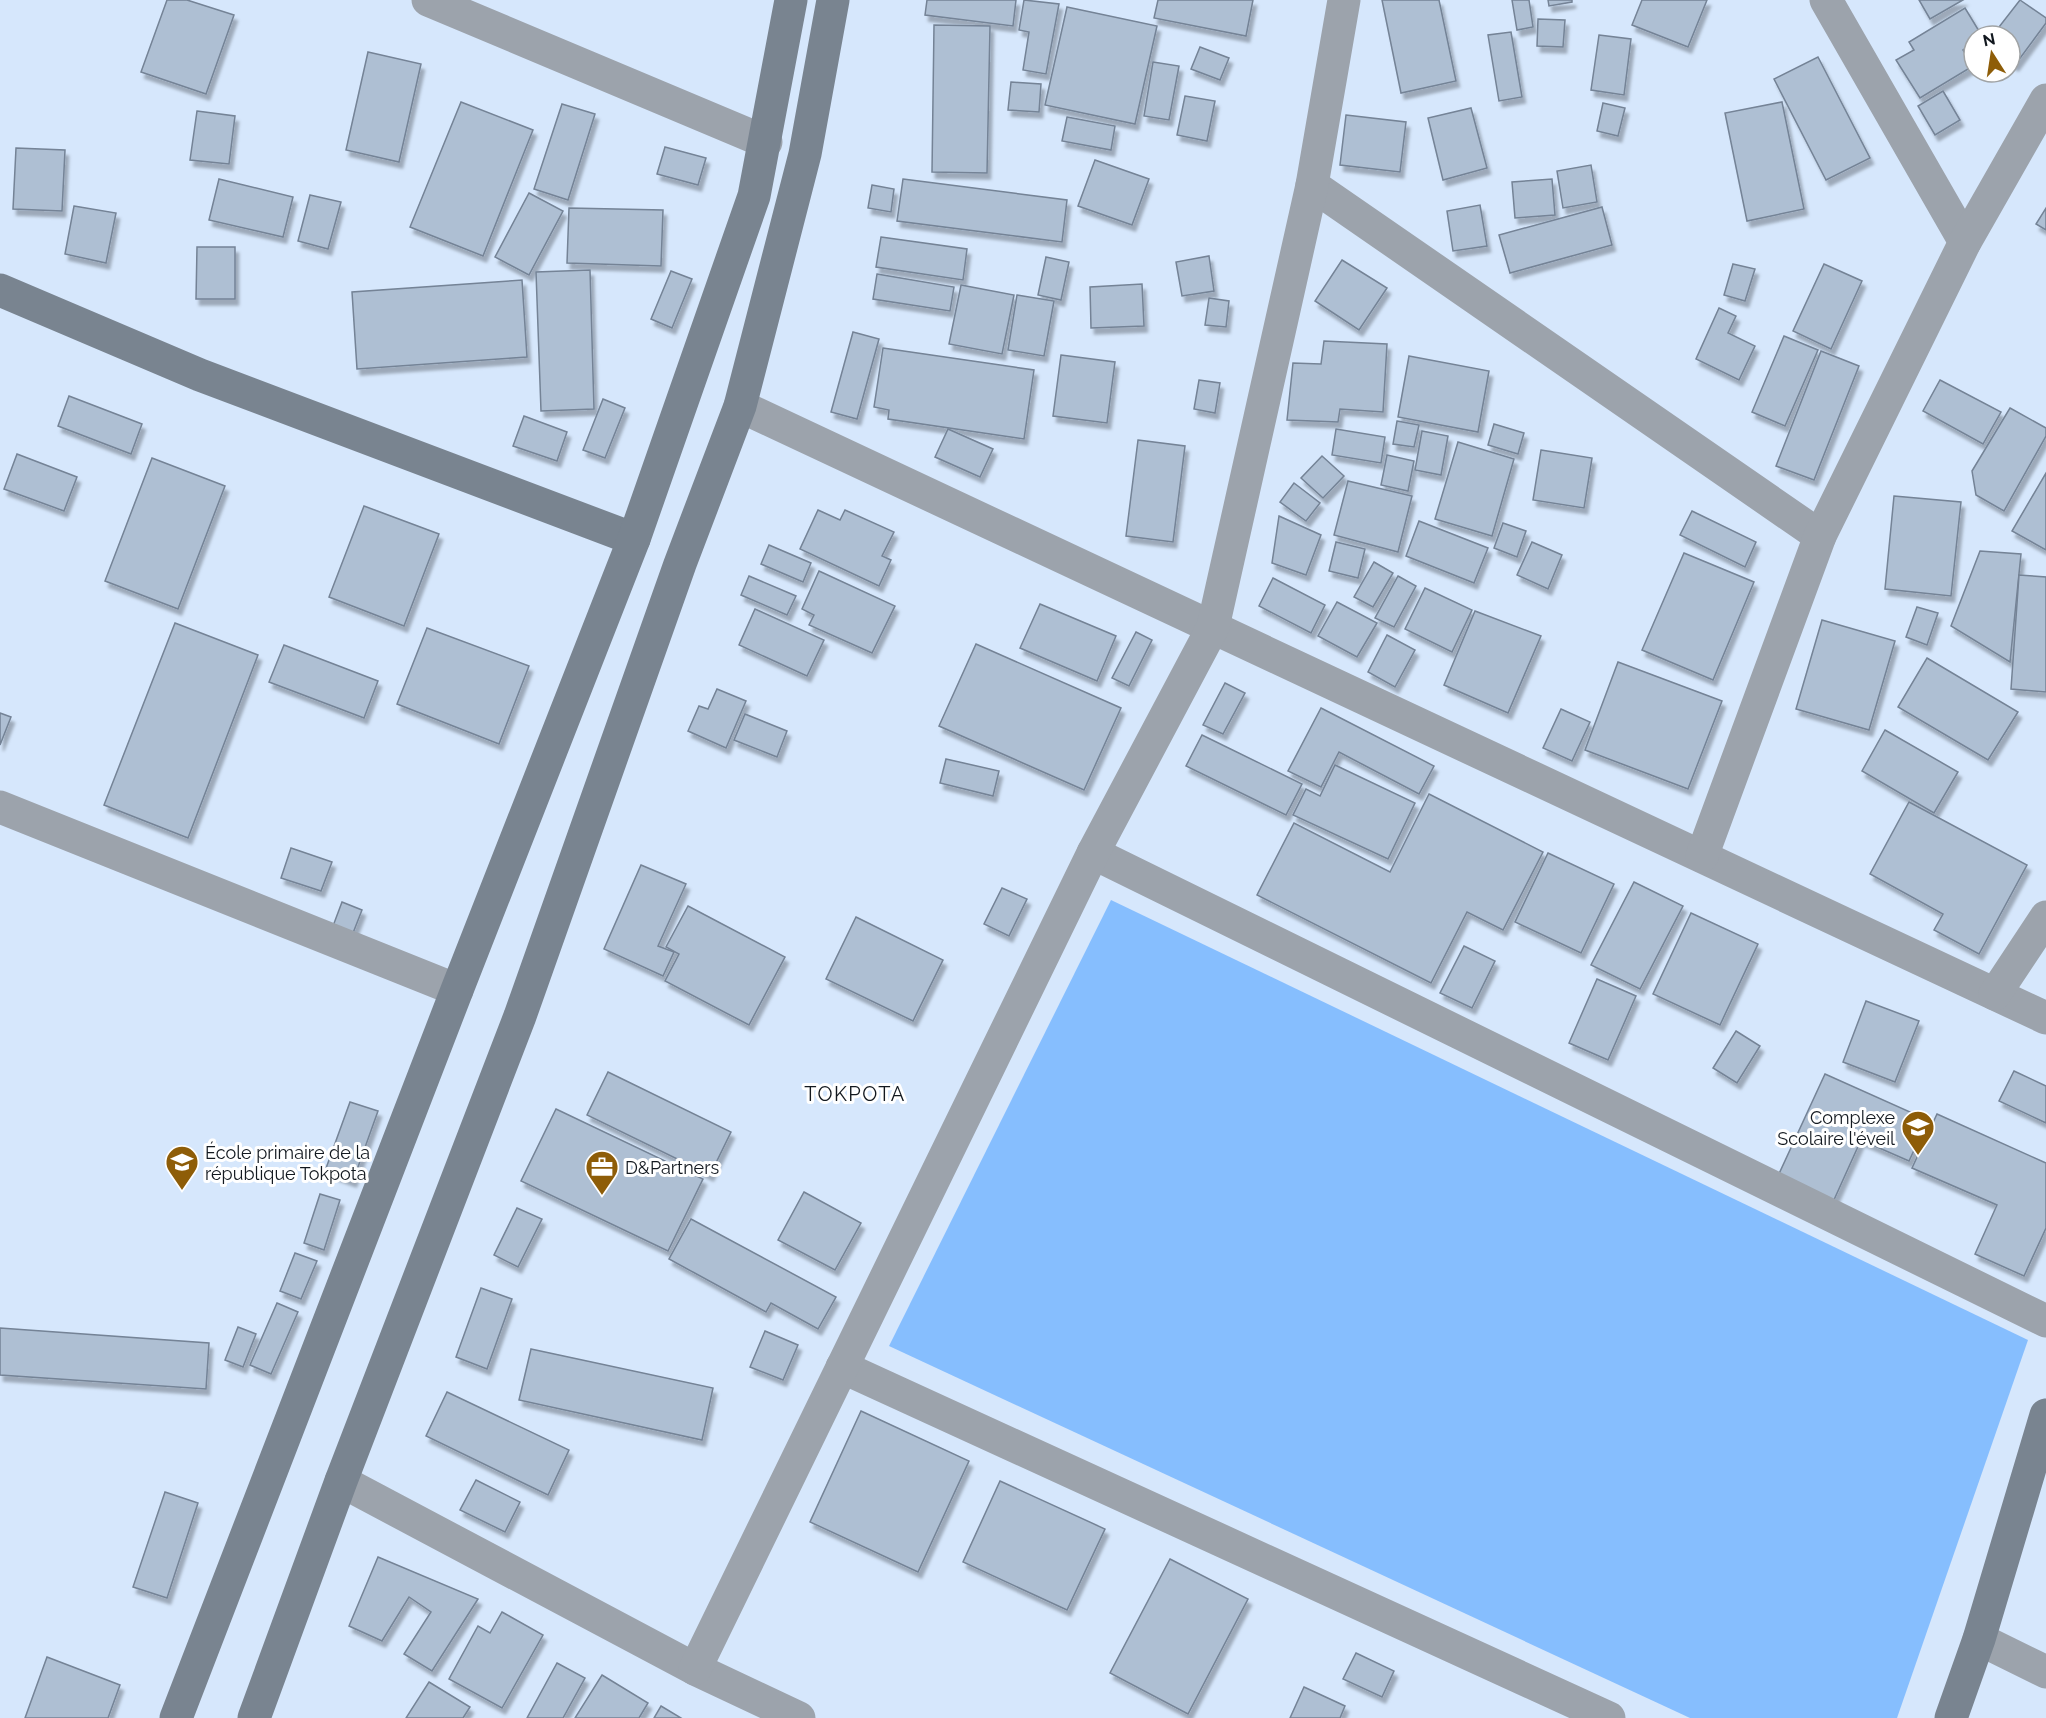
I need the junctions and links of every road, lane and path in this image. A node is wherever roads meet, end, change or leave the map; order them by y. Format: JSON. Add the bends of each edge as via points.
{"nodes":[{"id":1,"x":428,"y":0,"type":"edge"},
{"id":2,"x":791,"y":0,"type":"edge"},
{"id":3,"x":833,"y":0,"type":"edge"},
{"id":4,"x":1344,"y":0,"type":"edge"},
{"id":5,"x":1826,"y":0,"type":"edge"},
{"id":6,"x":2046,"y":100,"type":"edge"},
{"id":7,"x":766,"y":142,"type":"junction"},
{"id":8,"x":1312,"y":185,"type":"junction"},
{"id":9,"x":1965,"y":242,"type":"junction"},
{"id":10,"x":0,"y":290,"type":"edge"},
{"id":11,"x":740,"y":406,"type":"junction"},
{"id":12,"x":1820,"y":536,"type":"junction"},
{"id":13,"x":634,"y":539,"type":"junction"},
{"id":14,"x":1213,"y":627,"type":"junction"},
{"id":15,"x":0,"y":807,"type":"edge"},
{"id":16,"x":1093,"y":853,"type":"junction"},
{"id":17,"x":1702,"y":856,"type":"junction"},
{"id":18,"x":2046,"y":917,"type":"edge"},
{"id":19,"x":457,"y":990,"type":"junction"},
{"id":20,"x":1995,"y":994,"type":"junction"},
{"id":21,"x":2046,"y":1018,"type":"edge"},
{"id":22,"x":2046,"y":1321,"type":"edge"},
{"id":23,"x":842,"y":1367,"type":"junction"},
{"id":24,"x":2046,"y":1415,"type":"edge"},
{"id":25,"x":341,"y":1480,"type":"junction"},
{"id":26,"x":1979,"y":1639,"type":"junction"},
{"id":27,"x":695,"y":1669,"type":"junction"},
{"id":28,"x":2046,"y":1672,"type":"edge"},
{"id":29,"x":176,"y":1718,"type":"edge"},
{"id":30,"x":254,"y":1718,"type":"edge"},
{"id":31,"x":799,"y":1718,"type":"edge"},
{"id":32,"x":1609,"y":1718,"type":"edge"},
{"id":33,"x":1951,"y":1718,"type":"edge"}],
"edges":[{"from":1,"to":7,"type":"street"},
{"from":2,"to":7,"type":"street"},
{"from":3,"to":11,"type":"street","via":[[805,154]]},
{"from":4,"to":8,"type":"street"},
{"from":5,"to":9,"type":"street"},
{"from":6,"to":9,"type":"street"},
{"from":7,"to":13,"type":"street","via":[[754,196]]},
{"from":8,"to":12,"type":"street"},
{"from":8,"to":14,"type":"street"},
{"from":9,"to":12,"type":"street"},
{"from":10,"to":13,"type":"street","via":[[200,375]]},
{"from":11,"to":14,"type":"street"},
{"from":11,"to":25,"type":"street","via":[[520,1016]]},
{"from":12,"to":17,"type":"street"},
{"from":13,"to":19,"type":"street"},
{"from":14,"to":16,"type":"street"},
{"from":14,"to":17,"type":"street"},
{"from":15,"to":19,"type":"street"},
{"from":16,"to":22,"type":"street"},
{"from":16,"to":23,"type":"street"},
{"from":17,"to":20,"type":"street"},
{"from":18,"to":20,"type":"street"},
{"from":19,"to":29,"type":"street"},
{"from":20,"to":21,"type":"street"},
{"from":23,"to":27,"type":"street"},
{"from":23,"to":32,"type":"street"},
{"from":24,"to":26,"type":"street"},
{"from":25,"to":27,"type":"street"},
{"from":25,"to":30,"type":"street"},
{"from":26,"to":28,"type":"street"},
{"from":26,"to":33,"type":"street"},
{"from":27,"to":31,"type":"street"}]}
